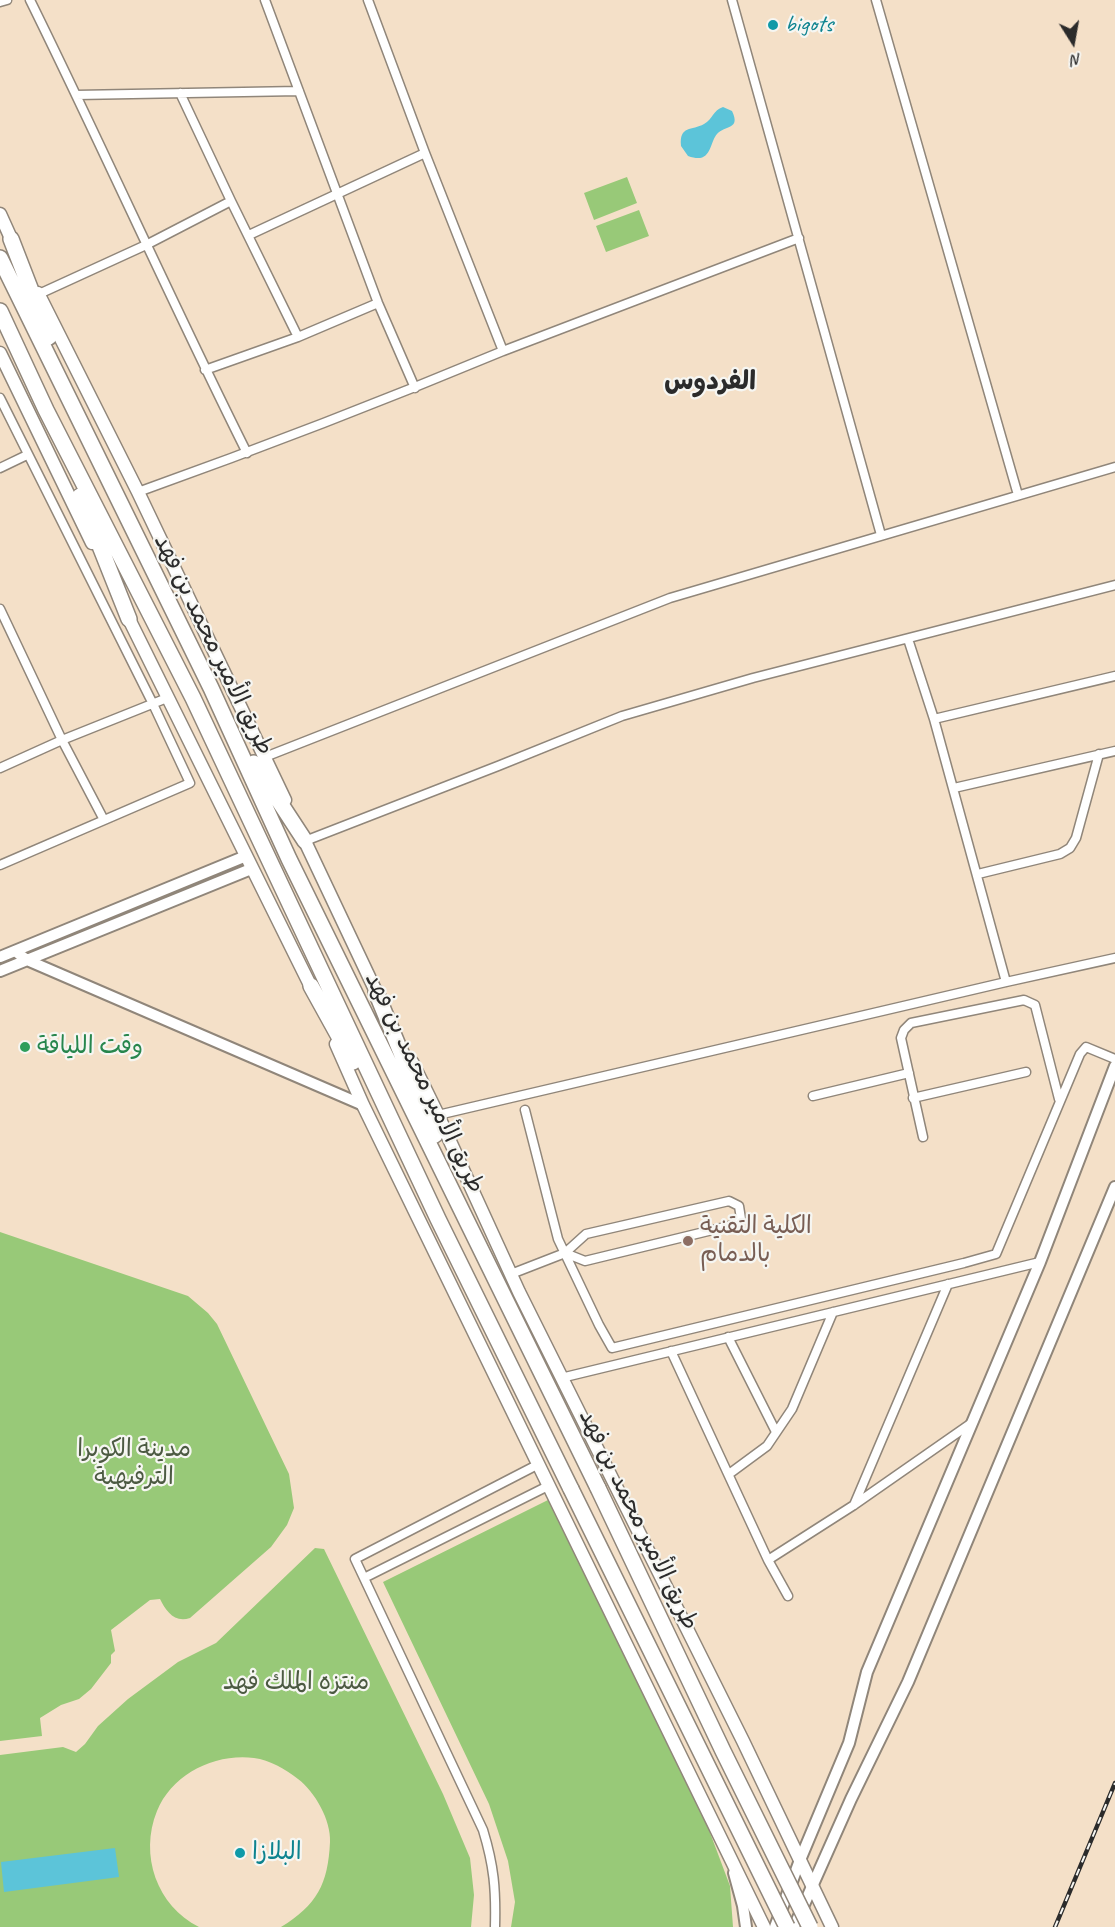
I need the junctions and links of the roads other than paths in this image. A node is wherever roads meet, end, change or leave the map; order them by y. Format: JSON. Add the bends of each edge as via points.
{"nodes":[{"id":1,"x":7,"y":0,"type":"edge"},
{"id":2,"x":30,"y":0,"type":"edge"},
{"id":3,"x":265,"y":0,"type":"edge"},
{"id":4,"x":368,"y":0,"type":"edge"},
{"id":5,"x":732,"y":0,"type":"edge"},
{"id":6,"x":876,"y":0,"type":"edge"},
{"id":7,"x":0,"y":2,"type":"edge"},
{"id":8,"x":299,"y":91,"type":"junction"},
{"id":9,"x":180,"y":93,"type":"junction"},
{"id":10,"x":76,"y":95,"type":"junction"},
{"id":11,"x":424,"y":153,"type":"junction"},
{"id":12,"x":337,"y":193,"type":"junction"},
{"id":13,"x":231,"y":201,"type":"junction"},
{"id":14,"x":0,"y":214,"type":"edge"},
{"id":15,"x":249,"y":235,"type":"junction"},
{"id":16,"x":799,"y":238,"type":"junction"},
{"id":17,"x":11,"y":239,"type":"junction"},
{"id":18,"x":146,"y":245,"type":"junction"},
{"id":19,"x":0,"y":258,"type":"edge"},
{"id":20,"x":39,"y":294,"type":"junction"},
{"id":21,"x":378,"y":303,"type":"junction"},
{"id":22,"x":0,"y":311,"type":"edge"},
{"id":23,"x":298,"y":337,"type":"junction"},
{"id":24,"x":503,"y":351,"type":"junction"},
{"id":25,"x":0,"y":353,"type":"edge"},
{"id":26,"x":205,"y":370,"type":"junction"},
{"id":27,"x":415,"y":388,"type":"junction"},
{"id":28,"x":0,"y":398,"type":"edge"},
{"id":29,"x":46,"y":410,"type":"junction"},
{"id":30,"x":247,"y":453,"type":"junction"},
{"id":31,"x":27,"y":455,"type":"junction"},
{"id":32,"x":0,"y":468,"type":"edge"},
{"id":33,"x":1115,"y":468,"type":"edge"},
{"id":34,"x":113,"y":489,"type":"junction"},
{"id":35,"x":138,"y":492,"type":"junction"},
{"id":36,"x":1018,"y":495,"type":"junction"},
{"id":37,"x":881,"y":535,"type":"junction"},
{"id":38,"x":1115,"y":585,"type":"edge"},
{"id":39,"x":0,"y":609,"type":"edge"},
{"id":40,"x":129,"y":619,"type":"junction"},
{"id":41,"x":908,"y":639,"type":"junction"},
{"id":42,"x":1115,"y":676,"type":"edge"},
{"id":43,"x":211,"y":688,"type":"junction"},
{"id":44,"x":167,"y":698,"type":"junction"},
{"id":45,"x":153,"y":704,"type":"junction"},
{"id":46,"x":934,"y":719,"type":"junction"},
{"id":47,"x":62,"y":740,"type":"junction"},
{"id":48,"x":1115,"y":751,"type":"edge"},
{"id":49,"x":1099,"y":754,"type":"junction"},
{"id":50,"x":265,"y":758,"type":"junction"},
{"id":51,"x":0,"y":768,"type":"edge"},
{"id":52,"x":954,"y":788,"type":"junction"},
{"id":53,"x":104,"y":820,"type":"junction"},
{"id":54,"x":305,"y":841,"type":"junction"},
{"id":55,"x":246,"y":856,"type":"junction"},
{"id":56,"x":0,"y":865,"type":"edge"},
{"id":57,"x":251,"y":869,"type":"junction"},
{"id":58,"x":978,"y":874,"type":"junction"},
{"id":59,"x":15,"y":951,"type":"junction"},
{"id":60,"x":0,"y":957,"type":"edge"},
{"id":61,"x":1115,"y":958,"type":"edge"},
{"id":62,"x":27,"y":960,"type":"junction"},
{"id":63,"x":0,"y":971,"type":"edge"},
{"id":64,"x":1006,"y":982,"type":"junction"},
{"id":65,"x":311,"y":986,"type":"junction"},
{"id":66,"x":376,"y":992,"type":"junction"},
{"id":67,"x":1115,"y":1059,"type":"edge"},
{"id":68,"x":1115,"y":1066,"type":"edge"},
{"id":69,"x":1026,"y":1072,"type":"dead end"},
{"id":70,"x":909,"y":1073,"type":"junction"},
{"id":71,"x":813,"y":1096,"type":"dead end"},
{"id":72,"x":913,"y":1098,"type":"junction"},
{"id":73,"x":1059,"y":1100,"type":"junction"},
{"id":74,"x":363,"y":1105,"type":"junction"},
{"id":75,"x":525,"y":1110,"type":"dead end"},
{"id":76,"x":438,"y":1114,"type":"junction"},
{"id":77,"x":923,"y":1137,"type":"dead end"},
{"id":78,"x":1115,"y":1187,"type":"edge"},
{"id":79,"x":438,"y":1219,"type":"junction"},
{"id":80,"x":565,"y":1253,"type":"junction"},
{"id":81,"x":485,"y":1257,"type":"junction"},
{"id":82,"x":1040,"y":1262,"type":"junction"},
{"id":83,"x":511,"y":1274,"type":"junction"},
{"id":84,"x":948,"y":1284,"type":"junction"},
{"id":85,"x":833,"y":1312,"type":"junction"},
{"id":86,"x":728,"y":1337,"type":"junction"},
{"id":87,"x":671,"y":1351,"type":"junction"},
{"id":88,"x":561,"y":1378,"type":"junction"},
{"id":89,"x":973,"y":1422,"type":"junction"},
{"id":90,"x":776,"y":1432,"type":"junction"},
{"id":91,"x":537,"y":1465,"type":"junction"},
{"id":92,"x":729,"y":1474,"type":"junction"},
{"id":93,"x":548,"y":1486,"type":"junction"},
{"id":94,"x":854,"y":1505,"type":"junction"},
{"id":95,"x":768,"y":1560,"type":"junction"},
{"id":96,"x":364,"y":1578,"type":"junction"},
{"id":97,"x":788,"y":1596,"type":"dead end"},
{"id":98,"x":728,"y":1853,"type":"junction"},
{"id":99,"x":800,"y":1860,"type":"junction"},
{"id":100,"x":812,"y":1887,"type":"junction"},
{"id":101,"x":495,"y":1927,"type":"edge"},
{"id":102,"x":746,"y":1927,"type":"edge"},
{"id":103,"x":764,"y":1927,"type":"edge"},
{"id":104,"x":775,"y":1927,"type":"edge"},
{"id":105,"x":787,"y":1927,"type":"edge"},
{"id":106,"x":794,"y":1927,"type":"edge"},
{"id":107,"x":810,"y":1927,"type":"edge"},
{"id":108,"x":832,"y":1927,"type":"edge"}],
"edges":[{"from":1,"to":7,"type":"street"},
{"from":2,"to":10,"type":"street"},
{"from":3,"to":8,"type":"street"},
{"from":4,"to":11,"type":"street"},
{"from":5,"to":16,"type":"street"},
{"from":6,"to":36,"type":"street"},
{"from":8,"to":9,"type":"street"},
{"from":8,"to":12,"type":"street"},
{"from":9,"to":10,"type":"street"},
{"from":9,"to":13,"type":"street"},
{"from":10,"to":18,"type":"street"},
{"from":11,"to":12,"type":"street"},
{"from":11,"to":24,"type":"street"},
{"from":12,"to":15,"type":"street"},
{"from":12,"to":21,"type":"street"},
{"from":13,"to":15,"type":"street"},
{"from":13,"to":18,"type":"street"},
{"from":14,"to":17,"type":"main road"},
{"from":15,"to":23,"type":"street"},
{"from":16,"to":24,"type":"street"},
{"from":16,"to":37,"type":"street"},
{"from":17,"to":20,"type":"main road"},
{"from":17,"to":34,"type":"highway"},
{"from":18,"to":20,"type":"street"},
{"from":18,"to":26,"type":"street"},
{"from":19,"to":34,"type":"highway","name":"طريق الأمير محمد بن فهد"},
{"from":20,"to":35,"type":"main road"},
{"from":21,"to":23,"type":"street"},
{"from":21,"to":27,"type":"street"},
{"from":22,"to":29,"type":"highway","name":"طريق الأمير محمد بن فهد"},
{"from":23,"to":26,"type":"street"},
{"from":24,"to":27,"type":"street"},
{"from":25,"to":40,"type":"main road"},
{"from":26,"to":30,"type":"street"},
{"from":27,"to":30,"type":"street"},
{"from":28,"to":31,"type":"street"},
{"from":29,"to":40,"type":"highway"},
{"from":29,"to":79,"type":"highway","name":"طريق الأمير محمد بن فهد","via":[[193,698]]},
{"from":30,"to":35,"type":"street"},
{"from":31,"to":32,"type":"street"},
{"from":31,"to":45,"type":"street"},
{"from":33,"to":36,"type":"street"},
{"from":34,"to":43,"type":"highway","name":"طريق الأمير محمد بن فهد"},
{"from":35,"to":50,"type":"main road"},
{"from":36,"to":37,"type":"street"},
{"from":37,"to":50,"type":"street","via":[[670,598]]},
{"from":38,"to":41,"type":"street"},
{"from":39,"to":47,"type":"street"},
{"from":40,"to":44,"type":"main road"},
{"from":41,"to":46,"type":"street"},
{"from":41,"to":54,"type":"street","via":[[622,716]]},
{"from":42,"to":46,"type":"street"},
{"from":43,"to":54,"type":"highway","via":[[260,774]]},
{"from":43,"to":81,"type":"highway","name":"طريق الأمير محمد بن فهد","via":[[289,859]]},
{"from":44,"to":45,"type":"street"},
{"from":44,"to":55,"type":"main road"},
{"from":45,"to":47,"type":"street"},
{"from":45,"to":53,"type":"street","via":[[190,783]]},
{"from":46,"to":52,"type":"street"},
{"from":47,"to":51,"type":"street"},
{"from":47,"to":53,"type":"street"},
{"from":48,"to":49,"type":"street"},
{"from":49,"to":52,"type":"street"},
{"from":49,"to":58,"type":"street","via":[[1070,848],[1060,854]]},
{"from":50,"to":54,"type":"main road"},
{"from":52,"to":58,"type":"street"},
{"from":53,"to":56,"type":"street"},
{"from":54,"to":66,"type":"main road"},
{"from":55,"to":57,"type":"main road"},
{"from":55,"to":59,"type":"street"},
{"from":57,"to":62,"type":"street"},
{"from":57,"to":65,"type":"main road"},
{"from":58,"to":64,"type":"street"},
{"from":59,"to":60,"type":"street"},
{"from":59,"to":62,"type":"street"},
{"from":61,"to":64,"type":"street"},
{"from":62,"to":63,"type":"street"},
{"from":62,"to":74,"type":"street"},
{"from":64,"to":76,"type":"street"},
{"from":65,"to":74,"type":"main road"},
{"from":65,"to":79,"type":"highway"},
{"from":66,"to":76,"type":"main road"},
{"from":66,"to":81,"type":"highway"},
{"from":67,"to":73,"type":"street","via":[[1086,1047]]},
{"from":68,"to":82,"type":"street"},
{"from":69,"to":72,"type":"street"},
{"from":70,"to":71,"type":"street"},
{"from":70,"to":72,"type":"street"},
{"from":70,"to":73,"type":"street","via":[[901,1038],[911,1023],[1024,1000],[1035,1005]]},
{"from":72,"to":77,"type":"street"},
{"from":73,"to":80,"type":"street","via":[[996,1254],[612,1348]]},
{"from":74,"to":91,"type":"main road"},
{"from":75,"to":80,"type":"street"},
{"from":76,"to":83,"type":"main road"},
{"from":78,"to":100,"type":"street","via":[[908,1682]]},
{"from":79,"to":105,"type":"highway","name":"طريق الأمير محمد بن فهد","bridge":true},
{"from":80,"to":80,"type":"street","via":[[585,1261],[733,1225],[741,1219],[739,1206],[729,1201],[586,1234]]},
{"from":80,"to":83,"type":"street"},
{"from":81,"to":107,"type":"highway","name":"طريق الأمير محمد بن فهد","bridge":true},
{"from":82,"to":84,"type":"street"},
{"from":82,"to":89,"type":"street"},
{"from":83,"to":88,"type":"main road"},
{"from":84,"to":85,"type":"street"},
{"from":84,"to":94,"type":"street"},
{"from":85,"to":86,"type":"street"},
{"from":85,"to":90,"type":"street","via":[[792,1409]]},
{"from":86,"to":87,"type":"street"},
{"from":86,"to":90,"type":"street"},
{"from":87,"to":88,"type":"street"},
{"from":87,"to":92,"type":"street"},
{"from":88,"to":99,"type":"main road"},
{"from":89,"to":94,"type":"street"},
{"from":89,"to":99,"type":"street","via":[[867,1672],[849,1743]]},
{"from":90,"to":92,"type":"street","via":[[767,1446]]},
{"from":91,"to":93,"type":"main road"},
{"from":91,"to":96,"type":"street","via":[[355,1559]]},
{"from":92,"to":95,"type":"street"},
{"from":93,"to":96,"type":"street"},
{"from":93,"to":98,"type":"main road"},
{"from":94,"to":95,"type":"street"},
{"from":95,"to":97,"type":"street"},
{"from":96,"to":101,"type":"street","via":[[483,1830],[496,1893]]},
{"from":98,"to":102,"type":"street"},
{"from":98,"to":103,"type":"main road"},
{"from":99,"to":100,"type":"main road"},
{"from":99,"to":104,"type":"street"},
{"from":100,"to":106,"type":"street"},
{"from":100,"to":108,"type":"main road"}]}
